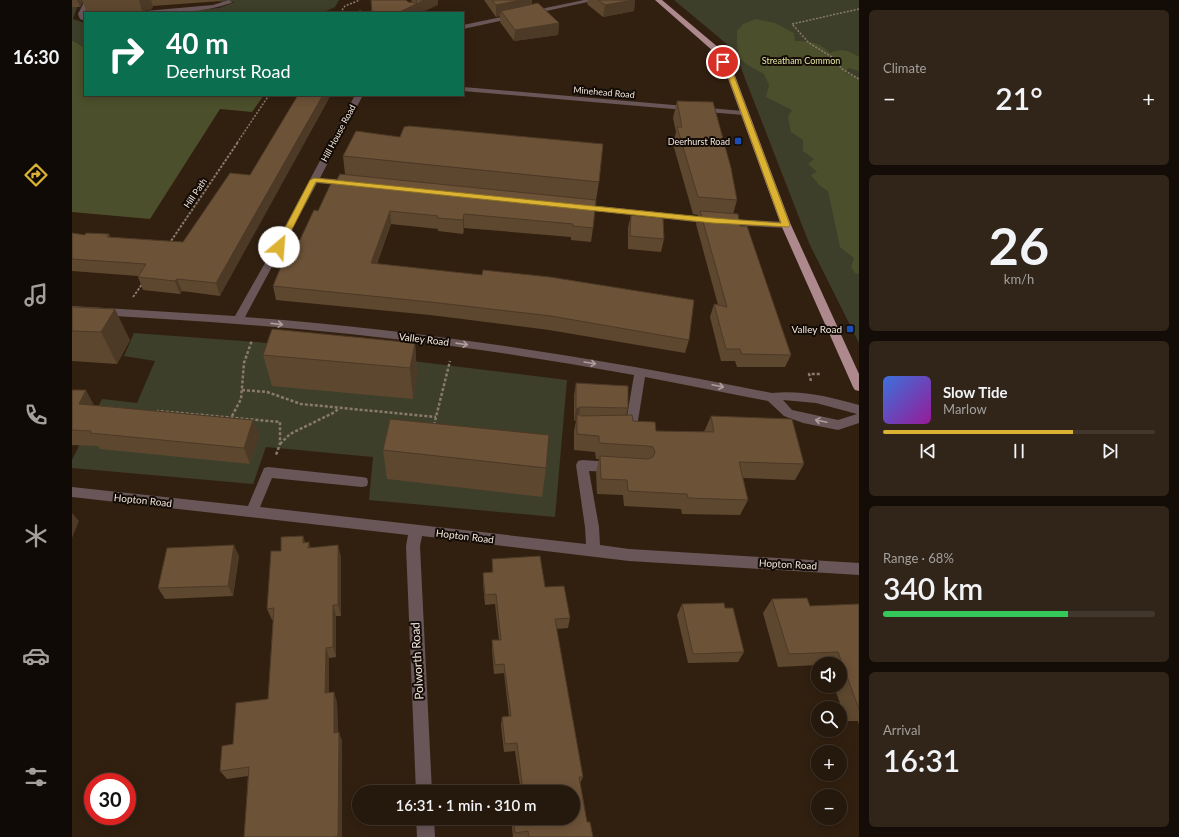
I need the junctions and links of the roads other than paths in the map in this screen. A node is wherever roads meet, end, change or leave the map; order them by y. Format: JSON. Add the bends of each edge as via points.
{"nodes":[{"id":1,"x":88,"y":0,"type":"edge"},
{"id":2,"x":594,"y":0,"type":"edge"},
{"id":3,"x":658,"y":0,"type":"edge"},
{"id":4,"x":229,"y":2,"type":"dead end"},
{"id":5,"x":159,"y":12,"type":"edge"},
{"id":6,"x":84,"y":19,"type":"edge"},
{"id":7,"x":464,"y":27,"type":"edge"},
{"id":8,"x":464,"y":89,"type":"edge"},
{"id":9,"x":358,"y":96,"type":"edge"},
{"id":10,"x":743,"y":113,"type":"junction"},
{"id":11,"x":314,"y":180,"type":"junction"},
{"id":12,"x":354,"y":184,"type":"edge"},
{"id":13,"x":570,"y":206,"type":"edge"},
{"id":14,"x":786,"y":225,"type":"junction"},
{"id":15,"x":72,"y":310,"type":"edge"},
{"id":16,"x":238,"y":320,"type":"junction"},
{"id":17,"x":640,"y":371,"type":"junction"},
{"id":18,"x":859,"y":387,"type":"edge"},
{"id":19,"x":772,"y":397,"type":"junction"},
{"id":20,"x":859,"y":410,"type":"edge"},
{"id":21,"x":859,"y":418,"type":"edge"},
{"id":22,"x":616,"y":427,"type":"edge"},
{"id":23,"x":628,"y":467,"type":"edge"},
{"id":24,"x":362,"y":482,"type":"dead end"},
{"id":25,"x":72,"y":492,"type":"edge"},
{"id":26,"x":252,"y":512,"type":"junction"},
{"id":27,"x":416,"y":530,"type":"junction"},
{"id":28,"x":593,"y":551,"type":"junction"},
{"id":29,"x":859,"y":568,"type":"edge"},
{"id":30,"x":424,"y":785,"type":"edge"},
{"id":31,"x":425,"y":825,"type":"edge"},
{"id":32,"x":426,"y":837,"type":"edge"}],
"edges":[{"from":1,"to":6,"type":"street","via":[[81,14]]},
{"from":2,"to":7,"type":"street"},
{"from":3,"to":10,"type":"main road","via":[[716,50],[730,73]]},
{"from":4,"to":5,"type":"street","via":[[214,8]]},
{"from":8,"to":10,"type":"street","name":"Minehead Road"},
{"from":9,"to":11,"type":"street","name":"Hill House Road"},
{"from":10,"to":14,"type":"main road"},
{"from":11,"to":12,"type":"street"},
{"from":11,"to":16,"type":"street","name":"Hill House Road"},
{"from":13,"to":14,"type":"street","via":[[727,222]]},
{"from":14,"to":18,"type":"main road"},
{"from":15,"to":16,"type":"street","name":"Valley Road"},
{"from":16,"to":17,"type":"street","name":"Valley Road","one_way":true,"via":[[428,339]]},
{"from":17,"to":19,"type":"street","name":"Valley Road","one_way":true},
{"from":17,"to":22,"type":"street","via":[[631,427]]},
{"from":19,"to":20,"type":"street","name":"Valley Road","via":[[787,395],[826,400]]},
{"from":21,"to":19,"type":"street","one_way":true,"via":[[838,425],[803,418],[788,414]]},
{"from":23,"to":28,"type":"street","via":[[582,465],[592,527]]},
{"from":24,"to":26,"type":"street","via":[[268,472]]},
{"from":25,"to":26,"type":"street","name":"Hopton Road"},
{"from":26,"to":27,"type":"street","name":"Hopton Road"},
{"from":27,"to":28,"type":"street","name":"Hopton Road"},
{"from":27,"to":30,"type":"street","name":"Polworth Road","via":[[413,546]]},
{"from":28,"to":29,"type":"street","name":"Hopton Road"},
{"from":31,"to":32,"type":"street"}]}
